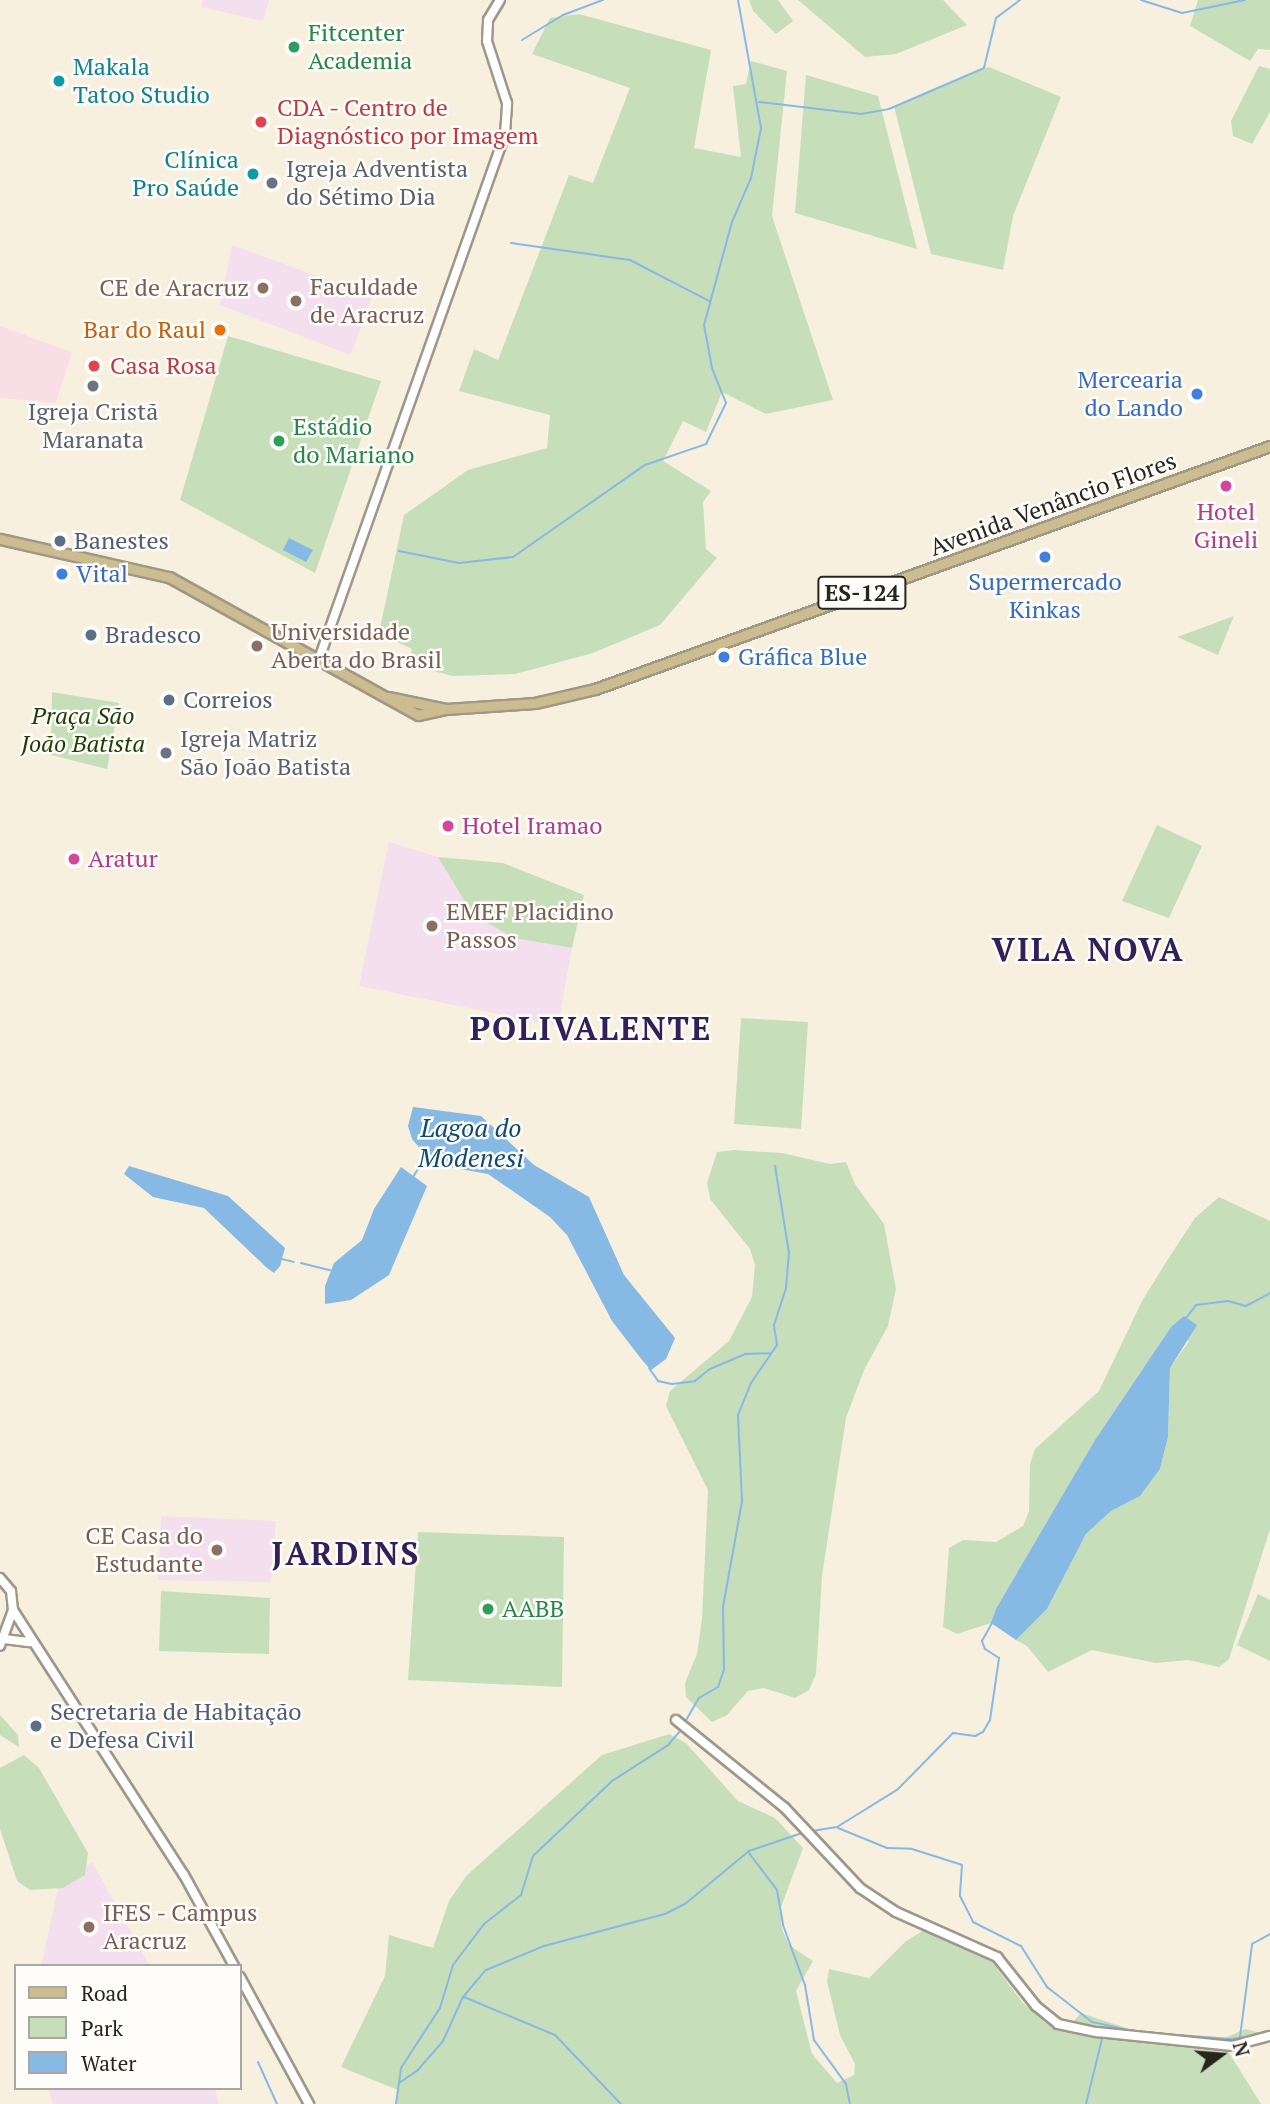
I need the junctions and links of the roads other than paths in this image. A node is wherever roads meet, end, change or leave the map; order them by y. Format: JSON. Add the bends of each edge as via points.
{"nodes":[{"id":1,"x":500,"y":0,"type":"edge"},
{"id":2,"x":1270,"y":446,"type":"edge"},
{"id":3,"x":0,"y":538,"type":"edge"},
{"id":4,"x":319,"y":659,"type":"junction"},
{"id":5,"x":0,"y":1578,"type":"edge"},
{"id":6,"x":13,"y":1610,"type":"junction"},
{"id":7,"x":2,"y":1642,"type":"edge"},
{"id":8,"x":30,"y":1642,"type":"junction"},
{"id":9,"x":676,"y":1720,"type":"dead end"},
{"id":10,"x":232,"y":1964,"type":"edge"},
{"id":11,"x":242,"y":1981,"type":"edge"},
{"id":12,"x":1270,"y":2036,"type":"edge"},
{"id":13,"x":309,"y":2104,"type":"edge"}],
"edges":[{"from":1,"to":4,"type":"street","via":[[488,20],[487,41],[507,103],[505,134]]},
{"from":2,"to":4,"type":"main road","name":"Avenida Venâncio Flores","number":"ES-124","via":[[595,689],[535,703],[418,708]]},
{"from":3,"to":4,"type":"main road","name":"Avenida Venâncio Flores","number":"ES-124","via":[[154,571]]},
{"from":5,"to":6,"type":"street","via":[[11,1591]]},
{"from":6,"to":7,"type":"street"},
{"from":6,"to":8,"type":"street"},
{"from":7,"to":8,"type":"street"},
{"from":8,"to":10,"type":"street","via":[[110,1755]]},
{"from":9,"to":12,"type":"street","via":[[784,1807],[867,1894],[896,1912],[997,1957],[1036,2006],[1058,2024],[1232,2046]]},
{"from":11,"to":13,"type":"street"}]}
